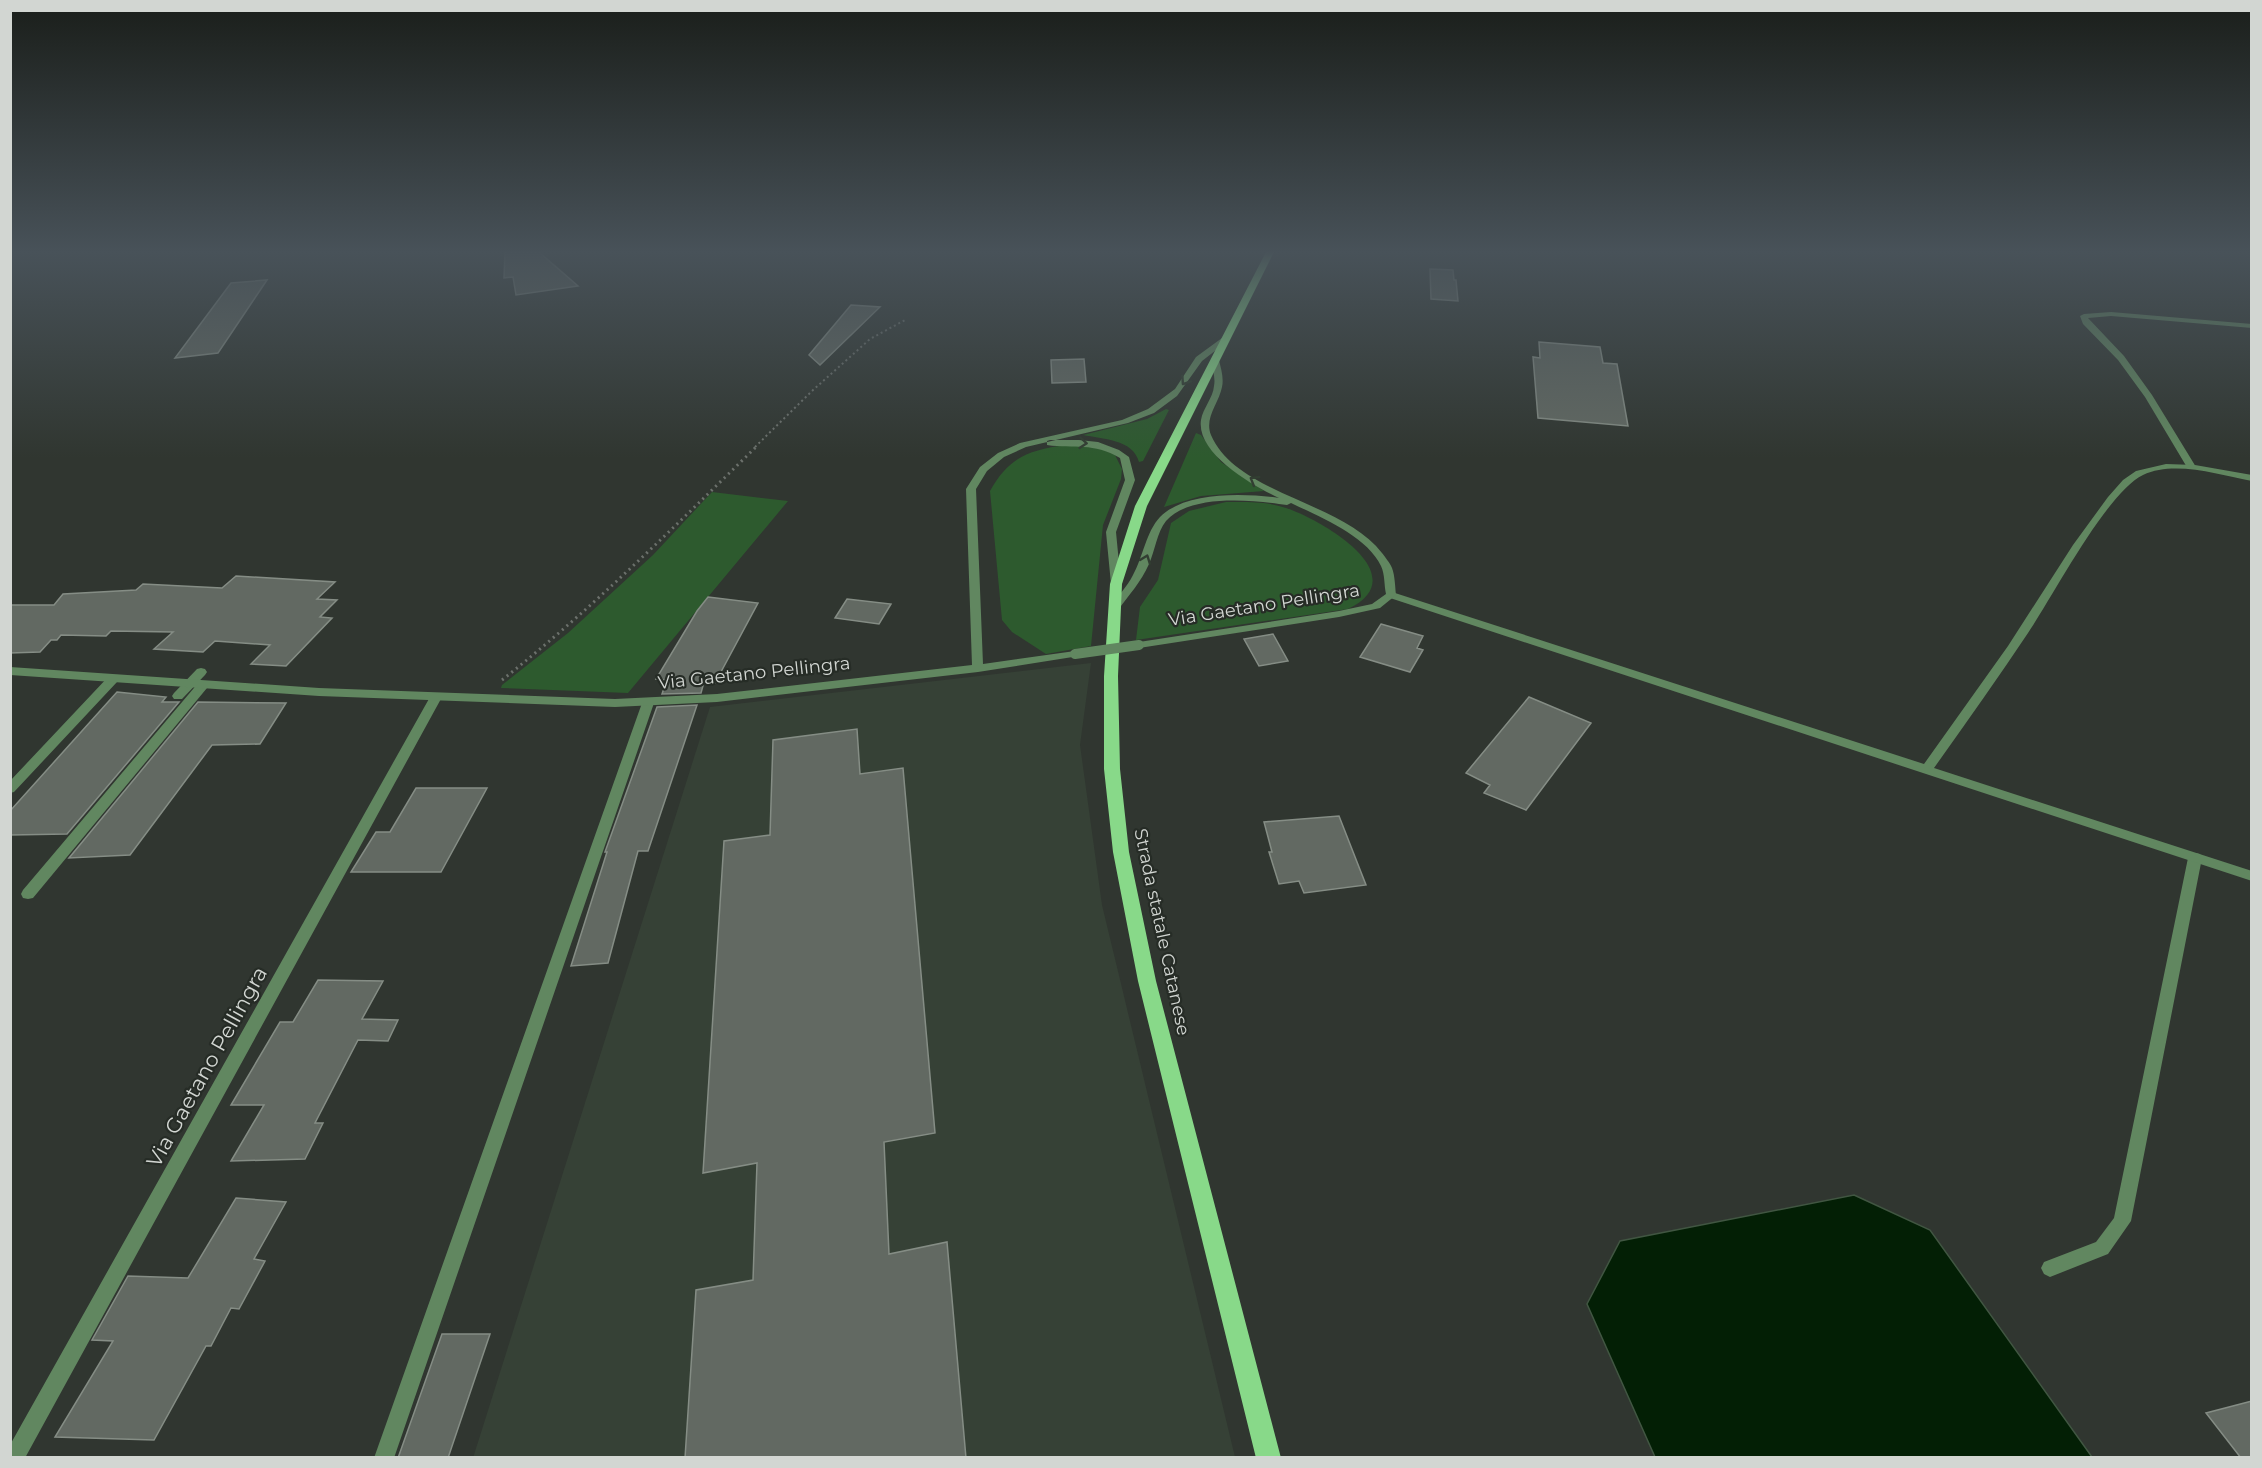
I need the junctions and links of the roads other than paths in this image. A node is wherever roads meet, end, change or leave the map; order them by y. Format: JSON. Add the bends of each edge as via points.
{"nodes":[{"id":1,"x":1235,"y":321,"type":"edge"},
{"id":2,"x":2086,"y":321,"type":"edge"},
{"id":3,"x":2187,"y":321,"type":"edge"},
{"id":4,"x":2252,"y":326,"type":"edge"},
{"id":5,"x":1225,"y":340,"type":"junction"},
{"id":6,"x":1215,"y":360,"type":"junction"},
{"id":7,"x":1025,"y":445,"type":"junction"},
{"id":8,"x":2191,"y":468,"type":"junction"},
{"id":9,"x":2252,"y":478,"type":"edge"},
{"id":10,"x":1306,"y":507,"type":"junction"},
{"id":11,"x":1116,"y":584,"type":"junction"},
{"id":12,"x":1391,"y":596,"type":"junction"},
{"id":13,"x":1114,"y":608,"type":"junction"},
{"id":14,"x":978,"y":668,"type":"junction"},
{"id":15,"x":10,"y":671,"type":"edge"},
{"id":16,"x":202,"y":678,"type":"junction"},
{"id":17,"x":113,"y":679,"type":"junction"},
{"id":18,"x":188,"y":684,"type":"junction"},
{"id":19,"x":178,"y":696,"type":"dead end"},
{"id":20,"x":436,"y":697,"type":"junction"},
{"id":21,"x":648,"y":703,"type":"junction"},
{"id":22,"x":1927,"y":769,"type":"junction"},
{"id":23,"x":10,"y":789,"type":"edge"},
{"id":24,"x":2195,"y":858,"type":"junction"},
{"id":25,"x":2252,"y":876,"type":"edge"},
{"id":26,"x":28,"y":894,"type":"dead end"},
{"id":27,"x":2050,"y":1268,"type":"dead end"},
{"id":28,"x":14,"y":1458,"type":"edge"},
{"id":29,"x":384,"y":1458,"type":"edge"},
{"id":30,"x":1269,"y":1458,"type":"edge"}],
"edges":[{"from":1,"to":5,"type":"main road","name":"Strada statale Catanese"},
{"from":2,"to":8,"type":"street","via":[[2121,358],[2149,397]]},
{"from":3,"to":4,"type":"street"},
{"from":5,"to":6,"type":"main road","name":"Strada statale Catanese"},
{"from":5,"to":7,"type":"street","one_way":true,"via":[[1198,360],[1172,397],[1144,415]]},
{"from":10,"to":6,"type":"street","one_way":true,"via":[[1240,472],[1215,450],[1204,421],[1219,384]]},
{"from":6,"to":11,"type":"main road","name":"Strada statale Catanese","via":[[1141,506]]},
{"from":7,"to":11,"type":"street","one_way":true,"via":[[1080,442],[1102,445],[1124,457],[1130,480],[1111,532]]},
{"from":7,"to":14,"type":"street","via":[[983,468],[971,489]]},
{"from":8,"to":9,"type":"street"},
{"from":8,"to":22,"type":"street","via":[[2151,468],[2136,474],[2107,504],[2024,632]]},
{"from":10,"to":12,"type":"street","via":[[1356,533],[1370,545],[1393,580]]},
{"from":13,"to":10,"type":"street","one_way":true,"via":[[1141,572],[1161,521],[1170,512],[1192,503],[1221,499],[1275,500]]},
{"from":11,"to":13,"type":"main road","name":"Strada statale Catanese"},
{"from":12,"to":14,"type":"street","name":"Via Gaetano Pellingra","bridge":true,"via":[[1376,606],[1348,612]]},
{"from":12,"to":22,"type":"street"},
{"from":13,"to":30,"type":"main road","name":"Strada statale Catanese","via":[[1112,769],[1120,852],[1147,981]]},
{"from":14,"to":21,"type":"street","name":"Via Gaetano Pellingra"},
{"from":15,"to":17,"type":"street","name":"Via Gaetano Pellingra"},
{"from":16,"to":18,"type":"street","name":"Via Gaetano Pellingra"},
{"from":16,"to":20,"type":"street","name":"Via Gaetano Pellingra"},
{"from":16,"to":26,"type":"street"},
{"from":17,"to":18,"type":"street","name":"Via Gaetano Pellingra"},
{"from":17,"to":23,"type":"street"},
{"from":18,"to":19,"type":"street"},
{"from":20,"to":21,"type":"street","name":"Via Gaetano Pellingra"},
{"from":20,"to":28,"type":"street","name":"Via Gaetano Pellingra"},
{"from":21,"to":29,"type":"street"},
{"from":22,"to":24,"type":"street"},
{"from":24,"to":25,"type":"street"},
{"from":24,"to":27,"type":"street","via":[[2122,1221],[2102,1248]]}]}
